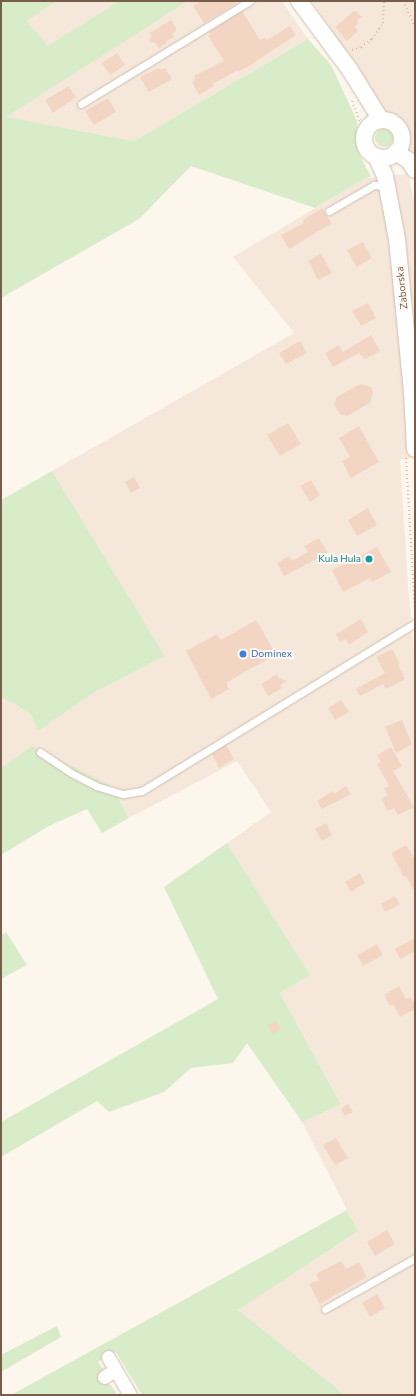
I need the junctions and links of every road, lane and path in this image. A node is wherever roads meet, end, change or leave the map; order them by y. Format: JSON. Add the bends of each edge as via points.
{"nodes":[{"id":1,"x":250,"y":1,"type":"edge"},
{"id":2,"x":299,"y":1,"type":"edge"},
{"id":3,"x":384,"y":1,"type":"edge"},
{"id":4,"x":403,"y":1,"type":"edge"},
{"id":5,"x":415,"y":27,"type":"edge"},
{"id":6,"x":349,"y":50,"type":"dead end"},
{"id":7,"x":352,"y":100,"type":"dead end"},
{"id":8,"x":81,"y":104,"type":"dead end"},
{"id":9,"x":376,"y":123,"type":"junction"},
{"id":10,"x":386,"y":151,"type":"junction"},
{"id":11,"x":415,"y":152,"type":"edge"},
{"id":12,"x":415,"y":170,"type":"edge"},
{"id":13,"x":386,"y":181,"type":"junction"},
{"id":14,"x":328,"y":212,"type":"dead end"},
{"id":15,"x":411,"y":339,"type":"edge"},
{"id":16,"x":410,"y":451,"type":"edge"},
{"id":17,"x":415,"y":621,"type":"edge"},
{"id":18,"x":40,"y":752,"type":"dead end"},
{"id":19,"x":415,"y":1258,"type":"edge"},
{"id":20,"x":325,"y":1309,"type":"dead end"},
{"id":21,"x":108,"y":1357,"type":"dead end"},
{"id":22,"x":130,"y":1395,"type":"edge"}],
"edges":[{"from":1,"to":8,"type":"lane"},
{"from":2,"to":9,"type":"street","via":[[356,81]]},
{"from":3,"to":6,"type":"path","via":[[384,23],[372,39],[361,47]]},
{"from":4,"to":5,"type":"path"},
{"from":7,"to":10,"type":"path","via":[[360,123],[361,150]]},
{"from":9,"to":10,"type":"street","via":[[387,120],[397,126]]},
{"from":9,"to":10,"type":"street","via":[[367,130],[364,141],[369,151]]},
{"from":10,"to":11,"type":"street"},
{"from":10,"to":12,"type":"street","via":[[408,160]]},
{"from":10,"to":13,"type":"street","name":"Zaborska"},
{"from":13,"to":14,"type":"lane","via":[[374,185]]},
{"from":13,"to":15,"type":"street","name":"Zaborska"},
{"from":15,"to":16,"type":"street","name":"Zaborska"},
{"from":16,"to":17,"type":"path"},
{"from":17,"to":18,"type":"lane","via":[[142,791],[123,794],[96,786]]},
{"from":19,"to":20,"type":"lane"},
{"from":21,"to":22,"type":"street","via":[[110,1374]]}]}
